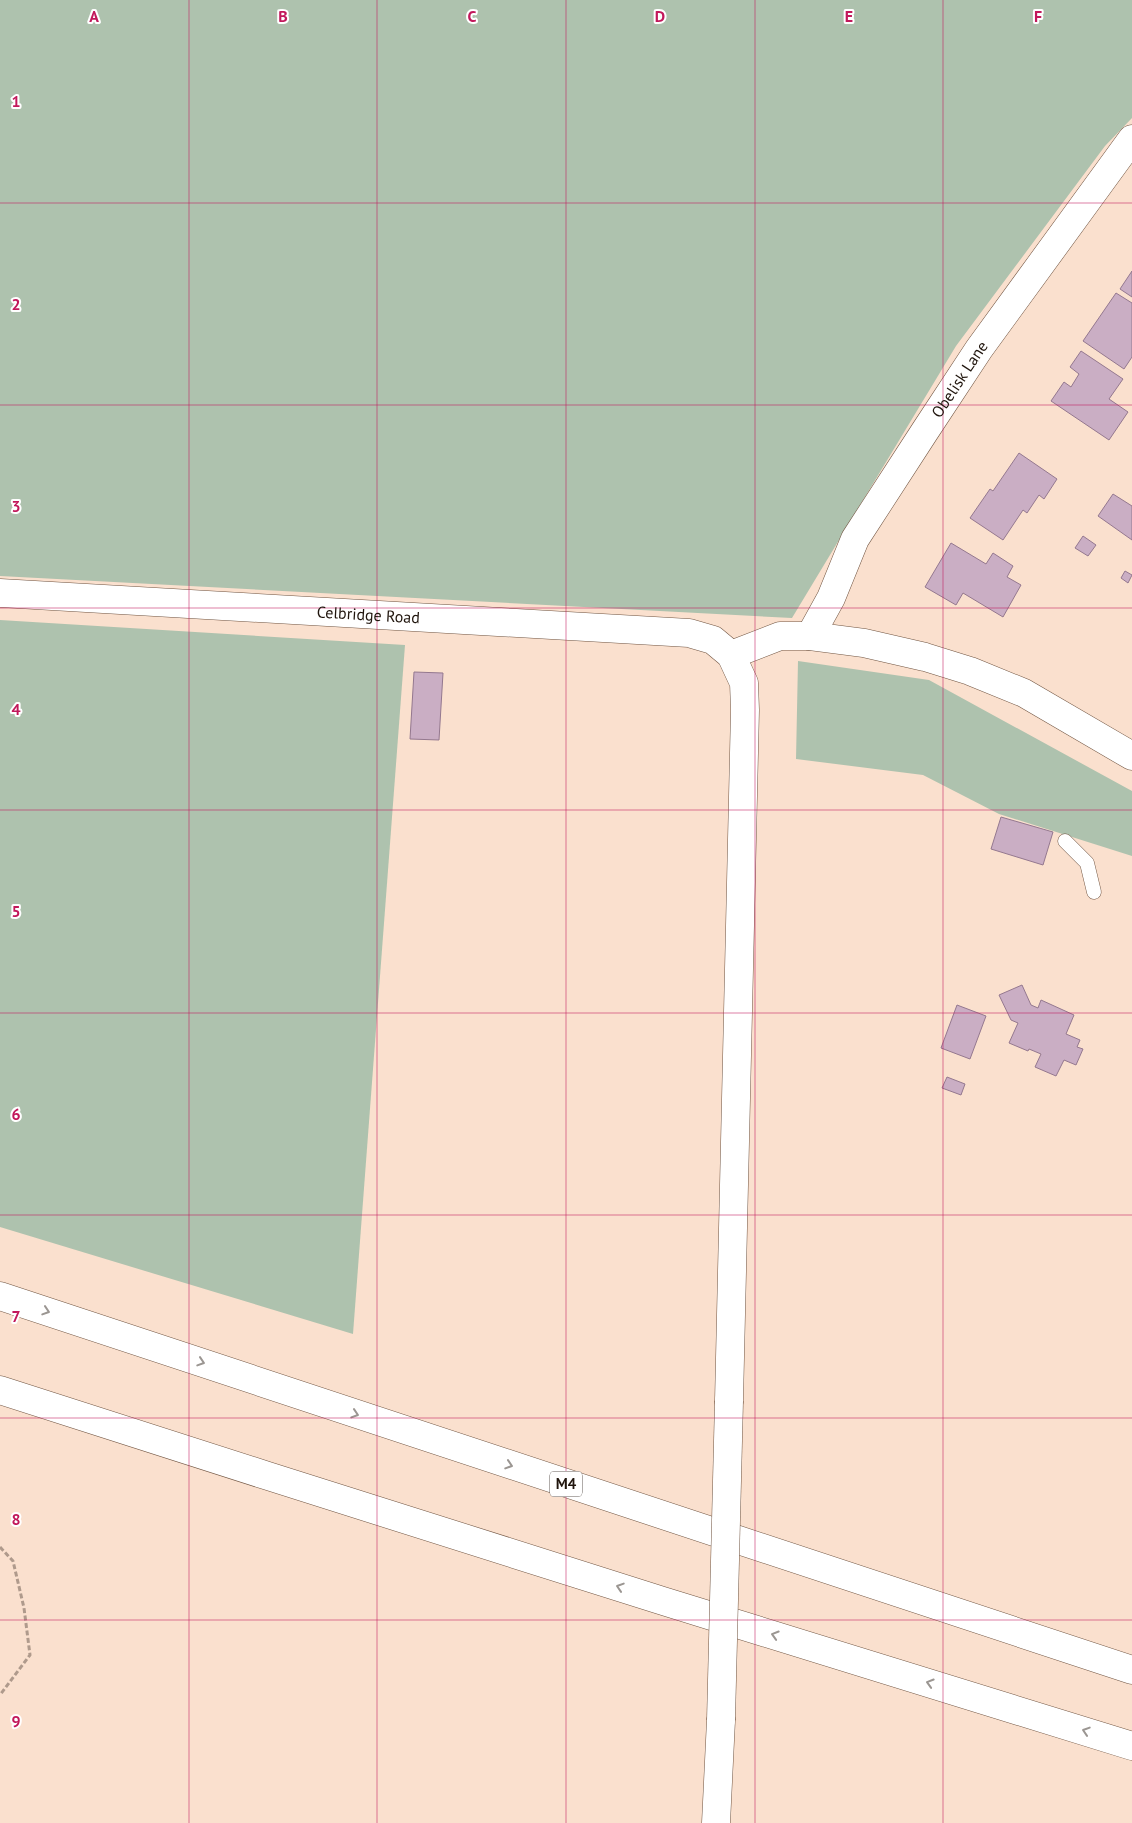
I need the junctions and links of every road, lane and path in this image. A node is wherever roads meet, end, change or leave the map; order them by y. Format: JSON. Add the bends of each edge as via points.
{"nodes":[{"id":1,"x":1132,"y":139,"type":"edge"},
{"id":2,"x":0,"y":593,"type":"edge"},
{"id":3,"x":810,"y":636,"type":"junction"},
{"id":4,"x":731,"y":655,"type":"junction"},
{"id":5,"x":1132,"y":756,"type":"edge"},
{"id":6,"x":1065,"y":841,"type":"dead end"},
{"id":7,"x":1094,"y":892,"type":"dead end"},
{"id":8,"x":0,"y":1296,"type":"edge"},
{"id":9,"x":0,"y":1390,"type":"edge"},
{"id":10,"x":0,"y":1547,"type":"edge"},
{"id":11,"x":1132,"y":1670,"type":"edge"},
{"id":12,"x":0,"y":1695,"type":"edge"},
{"id":13,"x":1132,"y":1746,"type":"edge"},
{"id":14,"x":716,"y":1823,"type":"edge"}],
"edges":[{"from":1,"to":3,"type":"main road","name":"Obelisk Lane","via":[[979,349],[855,539],[831,598]]},
{"from":2,"to":4,"type":"main road","name":"Celbridge Road","via":[[689,633],[713,640]]},
{"from":3,"to":4,"type":"main road","via":[[780,636]]},
{"from":3,"to":5,"type":"main road","via":[[864,643],[970,671],[1024,693]]},
{"from":4,"to":14,"type":"main road","bridge":true,"via":[[744,684],[745,710]]},
{"from":6,"to":7,"type":"lane","via":[[1087,863]]},
{"from":8,"to":11,"type":"main road","number":"M4","one_way":true},
{"from":13,"to":9,"type":"main road","one_way":true},
{"from":10,"to":12,"type":"path","via":[[13,1561],[30,1655]]}]}
